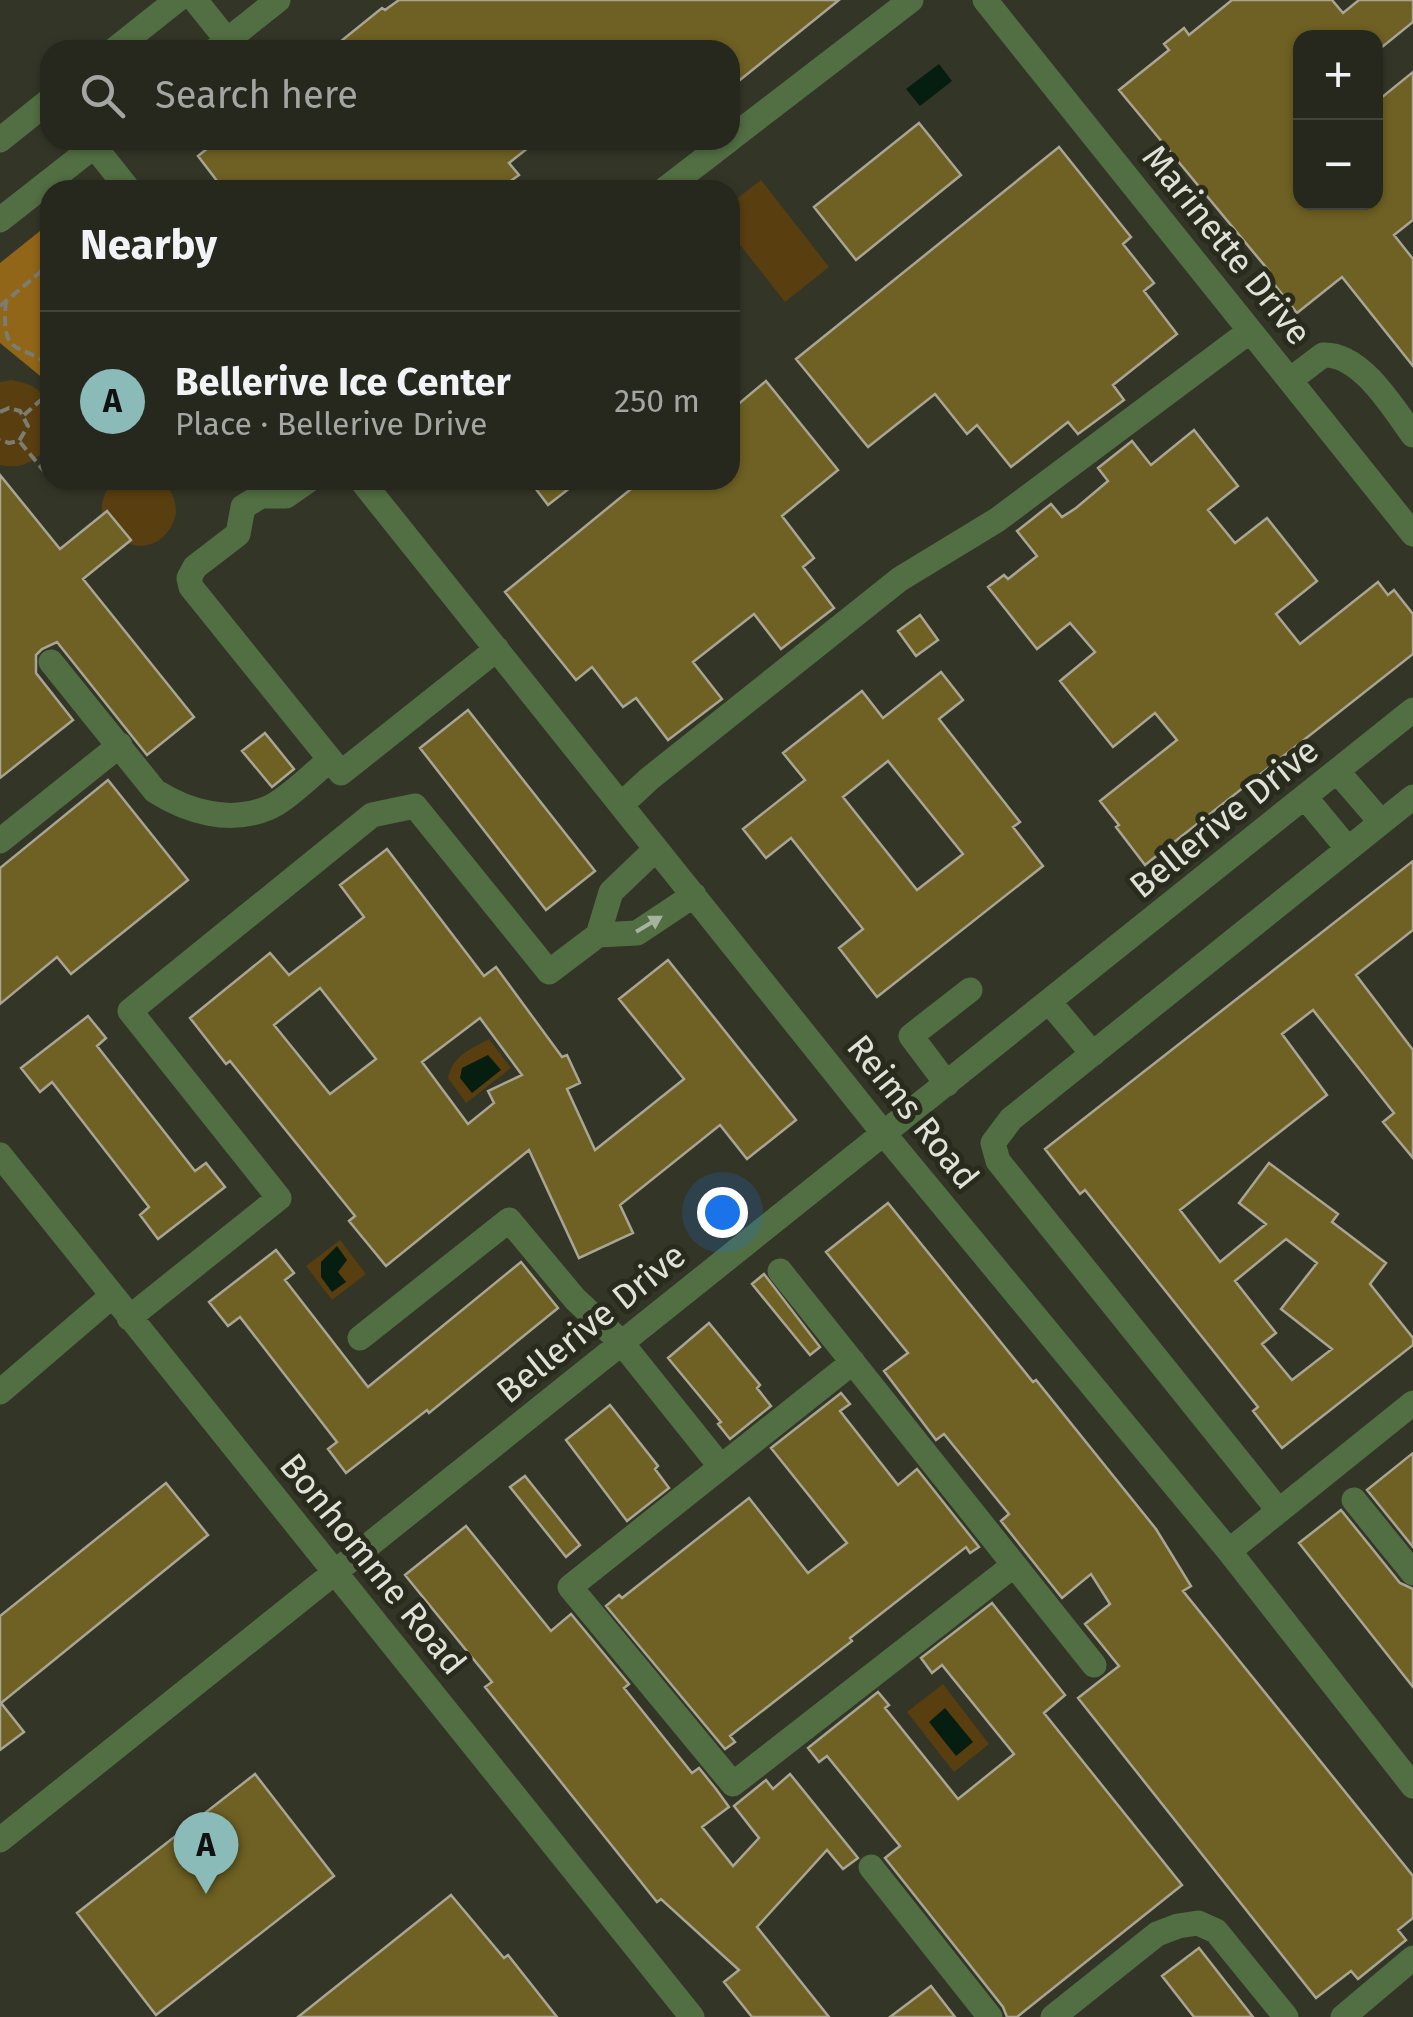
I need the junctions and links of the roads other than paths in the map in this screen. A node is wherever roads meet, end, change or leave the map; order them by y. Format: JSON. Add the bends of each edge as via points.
{"nodes":[{"id":1,"x":177,"y":0,"type":"edge"},
{"id":2,"x":195,"y":0,"type":"edge"},
{"id":3,"x":278,"y":0,"type":"edge"},
{"id":4,"x":911,"y":0,"type":"edge"},
{"id":5,"x":985,"y":0,"type":"edge"},
{"id":6,"x":127,"y":40,"type":"edge"},
{"id":7,"x":218,"y":40,"type":"edge"},
{"id":8,"x":227,"y":40,"type":"edge"},
{"id":9,"x":40,"y":108,"type":"edge"},
{"id":10,"x":740,"y":132,"type":"edge"},
{"id":11,"x":0,"y":140,"type":"edge"},
{"id":12,"x":89,"y":150,"type":"edge"},
{"id":13,"x":103,"y":150,"type":"edge"},
{"id":14,"x":717,"y":150,"type":"edge"},
{"id":15,"x":51,"y":180,"type":"edge"},
{"id":16,"x":122,"y":180,"type":"edge"},
{"id":17,"x":677,"y":180,"type":"edge"},
{"id":18,"x":40,"y":189,"type":"edge"},
{"id":19,"x":0,"y":220,"type":"edge"},
{"id":20,"x":1250,"y":331,"type":"junction"},
{"id":21,"x":1290,"y":380,"type":"junction"},
{"id":22,"x":1413,"y":435,"type":"edge"},
{"id":23,"x":262,"y":490,"type":"edge"},
{"id":24,"x":270,"y":490,"type":"edge"},
{"id":25,"x":294,"y":490,"type":"edge"},
{"id":26,"x":369,"y":490,"type":"edge"},
{"id":27,"x":1413,"y":534,"type":"edge"},
{"id":28,"x":497,"y":649,"type":"junction"},
{"id":29,"x":51,"y":662,"type":"dead end"},
{"id":30,"x":1413,"y":710,"type":"edge"},
{"id":31,"x":120,"y":745,"type":"junction"},
{"id":32,"x":330,"y":760,"type":"junction"},
{"id":33,"x":1338,"y":771,"type":"junction"},
{"id":34,"x":1305,"y":797,"type":"junction"},
{"id":35,"x":1413,"y":797,"type":"edge"},
{"id":36,"x":621,"y":805,"type":"junction"},
{"id":37,"x":1381,"y":822,"type":"junction"},
{"id":38,"x":0,"y":841,"type":"edge"},
{"id":39,"x":1348,"y":849,"type":"junction"},
{"id":40,"x":656,"y":850,"type":"junction"},
{"id":41,"x":694,"y":895,"type":"junction"},
{"id":42,"x":598,"y":934,"type":"junction"},
{"id":43,"x":970,"y":990,"type":"dead end"},
{"id":44,"x":1050,"y":1002,"type":"junction"},
{"id":45,"x":1093,"y":1054,"type":"junction"},
{"id":46,"x":947,"y":1084,"type":"junction"},
{"id":47,"x":885,"y":1135,"type":"junction"},
{"id":48,"x":0,"y":1155,"type":"edge"},
{"id":49,"x":754,"y":1238,"type":"junction"},
{"id":50,"x":112,"y":1296,"type":"junction"},
{"id":51,"x":129,"y":1318,"type":"junction"},
{"id":52,"x":360,"y":1338,"type":"dead end"},
{"id":53,"x":621,"y":1342,"type":"junction"},
{"id":54,"x":853,"y":1362,"type":"junction"},
{"id":55,"x":0,"y":1392,"type":"edge"},
{"id":56,"x":1413,"y":1402,"type":"edge"},
{"id":57,"x":721,"y":1467,"type":"junction"},
{"id":58,"x":1354,"y":1500,"type":"dead end"},
{"id":59,"x":1279,"y":1511,"type":"junction"},
{"id":60,"x":1228,"y":1551,"type":"junction"},
{"id":61,"x":1014,"y":1565,"type":"junction"},
{"id":62,"x":335,"y":1573,"type":"junction"},
{"id":63,"x":1413,"y":1573,"type":"edge"},
{"id":64,"x":1094,"y":1665,"type":"dead end"},
{"id":65,"x":1413,"y":1786,"type":"edge"},
{"id":66,"x":0,"y":1840,"type":"edge"},
{"id":67,"x":871,"y":1867,"type":"dead end"},
{"id":68,"x":1413,"y":1958,"type":"edge"},
{"id":69,"x":692,"y":2017,"type":"edge"},
{"id":70,"x":990,"y":2017,"type":"edge"},
{"id":71,"x":1053,"y":2017,"type":"edge"},
{"id":72,"x":1286,"y":2017,"type":"edge"},
{"id":73,"x":1343,"y":2017,"type":"edge"}],
"edges":[{"from":1,"to":6,"type":"street"},
{"from":2,"to":7,"type":"street"},
{"from":3,"to":8,"type":"street"},
{"from":4,"to":10,"type":"street"},
{"from":5,"to":20,"type":"street","name":"Marinette Drive"},
{"from":9,"to":11,"type":"street"},
{"from":12,"to":15,"type":"street"},
{"from":13,"to":16,"type":"street"},
{"from":14,"to":17,"type":"street"},
{"from":18,"to":19,"type":"street"},
{"from":20,"to":21,"type":"street","name":"Marinette Drive"},
{"from":20,"to":36,"type":"street","via":[[997,520],[900,580]]},
{"from":21,"to":22,"type":"street","via":[[1323,355],[1344,359]]},
{"from":21,"to":27,"type":"street","name":"Marinette Drive"},
{"from":23,"to":32,"type":"street","via":[[243,507],[238,534],[195,567],[190,588]]},
{"from":24,"to":25,"type":"street","via":[[286,496]]},
{"from":26,"to":28,"type":"street","name":"Reims Road"},
{"from":28,"to":32,"type":"street","via":[[341,773]]},
{"from":28,"to":36,"type":"street","name":"Reims Road"},
{"from":29,"to":31,"type":"street"},
{"from":30,"to":33,"type":"street","name":"Bellerive Drive"},
{"from":31,"to":32,"type":"street","via":[[156,791],[224,817],[269,808]]},
{"from":31,"to":38,"type":"street"},
{"from":33,"to":34,"type":"street","name":"Bellerive Drive"},
{"from":33,"to":37,"type":"street"},
{"from":34,"to":39,"type":"street"},
{"from":34,"to":44,"type":"street","name":"Bellerive Drive"},
{"from":35,"to":37,"type":"street"},
{"from":36,"to":40,"type":"street","name":"Reims Road"},
{"from":37,"to":39,"type":"street"},
{"from":39,"to":45,"type":"street"},
{"from":40,"to":41,"type":"street","name":"Reims Road"},
{"from":40,"to":42,"type":"street","via":[[611,892]]},
{"from":42,"to":41,"type":"street","one_way":true,"via":[[637,933]]},
{"from":41,"to":47,"type":"street","name":"Reims Road"},
{"from":42,"to":51,"type":"street","via":[[550,972],[415,806],[372,815],[130,1011],[279,1198]]},
{"from":43,"to":46,"type":"street","via":[[911,1036]]},
{"from":44,"to":45,"type":"street"},
{"from":44,"to":46,"type":"street","name":"Bellerive Drive"},
{"from":45,"to":59,"type":"street","via":[[1004,1127],[994,1153]]},
{"from":46,"to":47,"type":"street","name":"Bellerive Drive"},
{"from":47,"to":49,"type":"street","name":"Bellerive Drive"},
{"from":47,"to":60,"type":"street","name":"Reims Road"},
{"from":48,"to":50,"type":"street","name":"Bonhomme Road"},
{"from":49,"to":53,"type":"street","name":"Bellerive Drive"},
{"from":49,"to":54,"type":"street"},
{"from":50,"to":51,"type":"street","name":"Bonhomme Road"},
{"from":50,"to":55,"type":"street"},
{"from":51,"to":62,"type":"street","name":"Bonhomme Road"},
{"from":52,"to":53,"type":"street","via":[[509,1220]]},
{"from":53,"to":57,"type":"street"},
{"from":53,"to":62,"type":"street","name":"Bellerive Drive"},
{"from":54,"to":57,"type":"street"},
{"from":54,"to":61,"type":"street"},
{"from":56,"to":59,"type":"street"},
{"from":57,"to":61,"type":"street","via":[[570,1586],[733,1784]]},
{"from":58,"to":63,"type":"street"},
{"from":59,"to":60,"type":"street"},
{"from":60,"to":65,"type":"street","name":"Reims Road"},
{"from":61,"to":64,"type":"street"},
{"from":62,"to":66,"type":"street","name":"Bellerive Drive"},
{"from":62,"to":69,"type":"street","name":"Bonhomme Road"},
{"from":67,"to":70,"type":"street"},
{"from":68,"to":73,"type":"street"},
{"from":71,"to":72,"type":"street","via":[[1156,1934],[1198,1923],[1216,1930]]}]}
